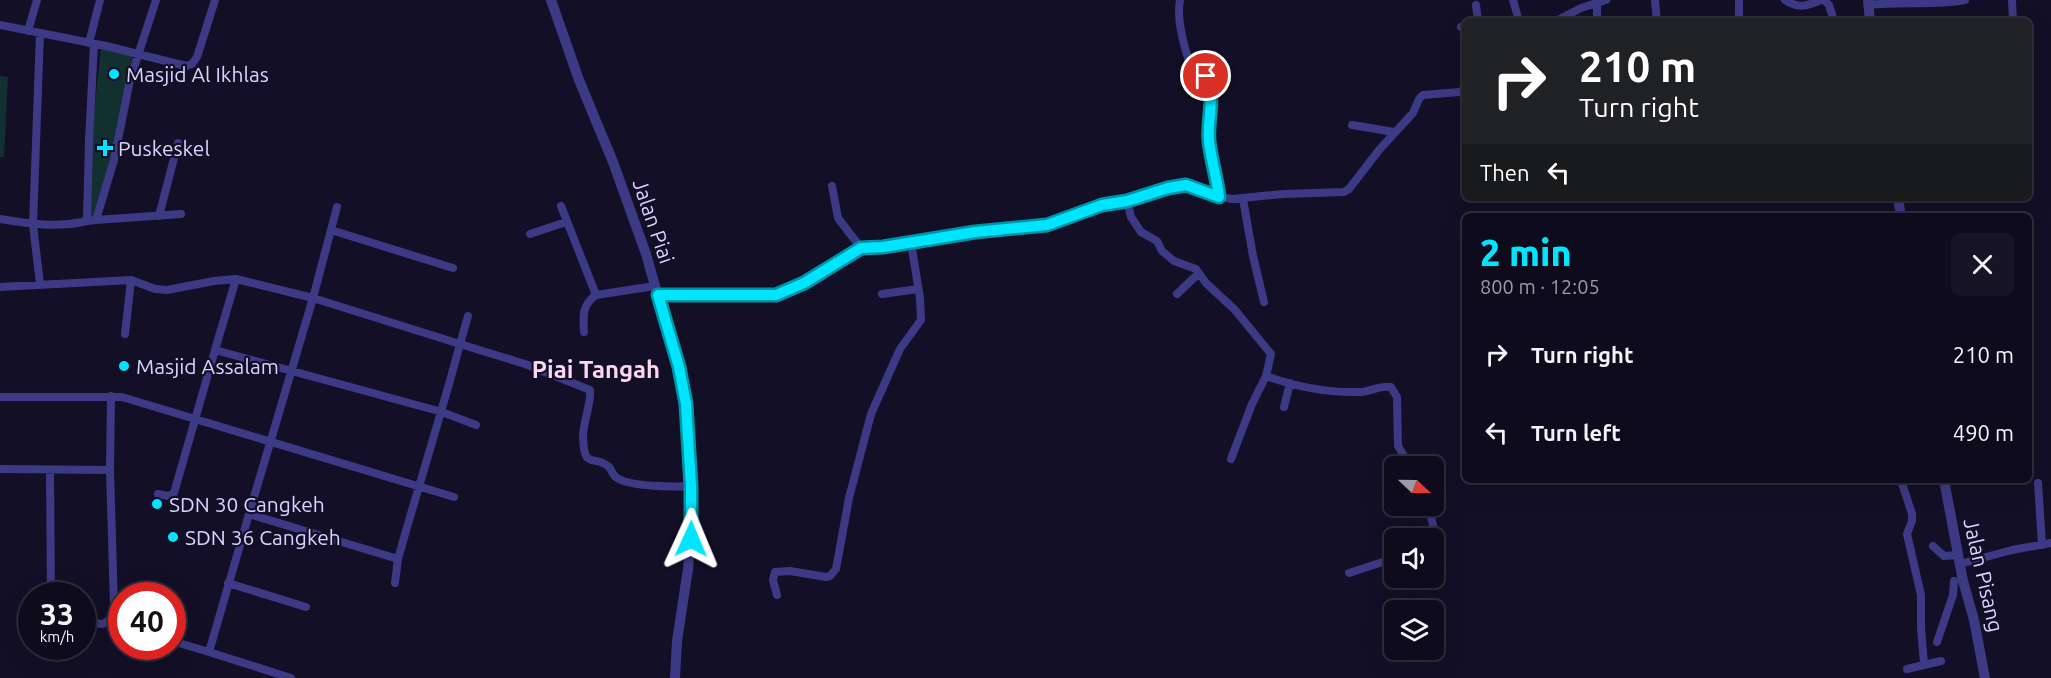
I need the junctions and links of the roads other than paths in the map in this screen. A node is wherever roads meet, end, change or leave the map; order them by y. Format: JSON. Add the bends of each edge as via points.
{"nodes":[{"id":1,"x":37,"y":0,"type":"edge"},
{"id":2,"x":100,"y":0,"type":"edge"},
{"id":3,"x":156,"y":0,"type":"edge"},
{"id":4,"x":215,"y":0,"type":"edge"},
{"id":5,"x":551,"y":0,"type":"edge"},
{"id":6,"x":1180,"y":0,"type":"edge"},
{"id":7,"x":1513,"y":0,"type":"edge"},
{"id":8,"x":1655,"y":0,"type":"edge"},
{"id":9,"x":1739,"y":0,"type":"edge"},
{"id":10,"x":1785,"y":0,"type":"edge"},
{"id":11,"x":1823,"y":0,"type":"edge"},
{"id":12,"x":1961,"y":0,"type":"edge"},
{"id":13,"x":2012,"y":0,"type":"edge"},
{"id":14,"x":1601,"y":1,"type":"edge"},
{"id":15,"x":1587,"y":3,"type":"edge"},
{"id":16,"x":1869,"y":3,"type":"edge"},
{"id":17,"x":1476,"y":5,"type":"dead end"},
{"id":18,"x":1597,"y":17,"type":"dead end"},
{"id":19,"x":1478,"y":18,"type":"edge"},
{"id":20,"x":1518,"y":18,"type":"edge"},
{"id":21,"x":1561,"y":18,"type":"edge"},
{"id":22,"x":1657,"y":18,"type":"edge"},
{"id":23,"x":1739,"y":18,"type":"edge"},
{"id":24,"x":1833,"y":18,"type":"edge"},
{"id":25,"x":1870,"y":18,"type":"edge"},
{"id":26,"x":2013,"y":18,"type":"edge"},
{"id":27,"x":0,"y":25,"type":"edge"},
{"id":28,"x":28,"y":31,"type":"junction"},
{"id":29,"x":40,"y":33,"type":"junction"},
{"id":30,"x":92,"y":44,"type":"junction"},
{"id":31,"x":137,"y":54,"type":"junction"},
{"id":32,"x":1462,"y":90,"type":"edge"},
{"id":33,"x":1352,"y":125,"type":"dead end"},
{"id":34,"x":1394,"y":132,"type":"junction"},
{"id":35,"x":178,"y":143,"type":"dead end"},
{"id":36,"x":832,"y":186,"type":"dead end"},
{"id":37,"x":1219,"y":197,"type":"junction"},
{"id":38,"x":1244,"y":199,"type":"junction"},
{"id":39,"x":1127,"y":201,"type":"junction"},
{"id":40,"x":561,"y":206,"type":"dead end"},
{"id":41,"x":337,"y":207,"type":"dead end"},
{"id":42,"x":181,"y":214,"type":"dead end"},
{"id":43,"x":159,"y":216,"type":"junction"},
{"id":44,"x":0,"y":219,"type":"edge"},
{"id":45,"x":92,"y":220,"type":"junction"},
{"id":46,"x":566,"y":222,"type":"junction"},
{"id":47,"x":33,"y":225,"type":"junction"},
{"id":48,"x":331,"y":230,"type":"junction"},
{"id":49,"x":530,"y":234,"type":"dead end"},
{"id":50,"x":911,"y":243,"type":"junction"},
{"id":51,"x":861,"y":248,"type":"junction"},
{"id":52,"x":453,"y":268,"type":"dead end"},
{"id":53,"x":1199,"y":273,"type":"junction"},
{"id":54,"x":236,"y":279,"type":"junction"},
{"id":55,"x":131,"y":280,"type":"junction"},
{"id":56,"x":40,"y":284,"type":"junction"},
{"id":57,"x":0,"y":287,"type":"edge"},
{"id":58,"x":918,"y":289,"type":"junction"},
{"id":59,"x":657,"y":291,"type":"junction"},
{"id":60,"x":882,"y":294,"type":"dead end"},
{"id":61,"x":1177,"y":294,"type":"dead end"},
{"id":62,"x":596,"y":295,"type":"junction"},
{"id":63,"x":313,"y":298,"type":"junction"},
{"id":64,"x":1264,"y":302,"type":"dead end"},
{"id":65,"x":468,"y":316,"type":"dead end"},
{"id":66,"x":584,"y":332,"type":"dead end"},
{"id":67,"x":125,"y":333,"type":"dead end"},
{"id":68,"x":460,"y":344,"type":"junction"},
{"id":69,"x":215,"y":350,"type":"junction"},
{"id":70,"x":292,"y":369,"type":"junction"},
{"id":71,"x":1266,"y":376,"type":"junction"},
{"id":72,"x":1290,"y":383,"type":"junction"},
{"id":73,"x":111,"y":396,"type":"junction"},
{"id":74,"x":0,"y":397,"type":"edge"},
{"id":75,"x":1284,"y":407,"type":"dead end"},
{"id":76,"x":442,"y":412,"type":"junction"},
{"id":77,"x":196,"y":418,"type":"junction"},
{"id":78,"x":476,"y":425,"type":"dead end"},
{"id":79,"x":270,"y":440,"type":"junction"},
{"id":80,"x":1404,"y":456,"type":"edge"},
{"id":81,"x":1231,"y":459,"type":"dead end"},
{"id":82,"x":0,"y":469,"type":"edge"},
{"id":83,"x":111,"y":470,"type":"junction"},
{"id":84,"x":50,"y":471,"type":"junction"},
{"id":85,"x":1902,"y":483,"type":"edge"},
{"id":86,"x":1945,"y":483,"type":"edge"},
{"id":87,"x":2038,"y":483,"type":"dead end"},
{"id":88,"x":418,"y":485,"type":"junction"},
{"id":89,"x":691,"y":486,"type":"junction"},
{"id":90,"x":158,"y":494,"type":"dead end"},
{"id":91,"x":454,"y":497,"type":"dead end"},
{"id":92,"x":249,"y":514,"type":"junction"},
{"id":93,"x":2047,"y":544,"type":"edge"},
{"id":94,"x":1933,"y":546,"type":"dead end"},
{"id":95,"x":398,"y":559,"type":"junction"},
{"id":96,"x":1959,"y":559,"type":"junction"},
{"id":97,"x":1384,"y":562,"type":"edge"},
{"id":98,"x":1349,"y":573,"type":"dead end"},
{"id":99,"x":1955,"y":581,"type":"junction"},
{"id":100,"x":51,"y":582,"type":"edge"},
{"id":101,"x":228,"y":583,"type":"junction"},
{"id":102,"x":395,"y":583,"type":"dead end"},
{"id":103,"x":777,"y":595,"type":"dead end"},
{"id":104,"x":306,"y":607,"type":"dead end"},
{"id":105,"x":96,"y":623,"type":"edge"},
{"id":106,"x":1937,"y":642,"type":"dead end"},
{"id":107,"x":186,"y":645,"type":"edge"},
{"id":108,"x":209,"y":652,"type":"junction"},
{"id":109,"x":1941,"y":661,"type":"dead end"},
{"id":110,"x":1924,"y":664,"type":"junction"},
{"id":111,"x":1907,"y":669,"type":"dead end"},
{"id":112,"x":291,"y":678,"type":"edge"},
{"id":113,"x":675,"y":678,"type":"edge"},
{"id":114,"x":1985,"y":678,"type":"edge"}],
"edges":[{"from":1,"to":28,"type":"street"},
{"from":2,"to":30,"type":"street"},
{"from":3,"to":31,"type":"street"},
{"from":4,"to":31,"type":"street","via":[[192,64],[181,66]]},
{"from":5,"to":59,"type":"street","name":"Jalan Piai","via":[[632,211]]},
{"from":6,"to":37,"type":"street","via":[[1190,64],[1206,76],[1210,88],[1209,140]]},
{"from":7,"to":20,"type":"street"},
{"from":8,"to":22,"type":"street"},
{"from":9,"to":23,"type":"street"},
{"from":10,"to":11,"type":"street","via":[[1801,7]]},
{"from":11,"to":24,"type":"street"},
{"from":12,"to":16,"type":"street","via":[[1942,4]]},
{"from":13,"to":26,"type":"street"},
{"from":14,"to":15,"type":"street"},
{"from":14,"to":18,"type":"street"},
{"from":15,"to":21,"type":"street"},
{"from":16,"to":25,"type":"street"},
{"from":17,"to":19,"type":"street"},
{"from":27,"to":28,"type":"street"},
{"from":28,"to":29,"type":"street"},
{"from":29,"to":30,"type":"street"},
{"from":29,"to":47,"type":"street"},
{"from":30,"to":31,"type":"street"},
{"from":30,"to":45,"type":"street"},
{"from":31,"to":45,"type":"street","via":[[114,160]]},
{"from":32,"to":34,"type":"street","via":[[1423,95],[1413,113]]},
{"from":33,"to":34,"type":"street"},
{"from":34,"to":38,"type":"street","via":[[1344,192]]},
{"from":35,"to":43,"type":"street"},
{"from":36,"to":51,"type":"street","via":[[838,218]]},
{"from":37,"to":38,"type":"street"},
{"from":37,"to":39,"type":"street","via":[[1186,185]]},
{"from":38,"to":64,"type":"street"},
{"from":39,"to":50,"type":"street","via":[[1102,205],[1047,225]]},
{"from":39,"to":53,"type":"street","via":[[1141,232],[1157,241],[1174,261]]},
{"from":40,"to":46,"type":"street"},
{"from":41,"to":48,"type":"street"},
{"from":42,"to":43,"type":"street"},
{"from":43,"to":45,"type":"street"},
{"from":44,"to":47,"type":"street"},
{"from":45,"to":47,"type":"street"},
{"from":46,"to":49,"type":"street"},
{"from":46,"to":62,"type":"street"},
{"from":47,"to":56,"type":"street"},
{"from":48,"to":52,"type":"street"},
{"from":48,"to":63,"type":"street"},
{"from":50,"to":51,"type":"street"},
{"from":50,"to":58,"type":"street"},
{"from":51,"to":59,"type":"street","via":[[804,283],[776,295]]},
{"from":53,"to":61,"type":"street"},
{"from":53,"to":71,"type":"street","via":[[1269,350]]},
{"from":54,"to":55,"type":"street","via":[[167,290]]},
{"from":54,"to":63,"type":"street"},
{"from":54,"to":69,"type":"street"},
{"from":55,"to":56,"type":"street"},
{"from":55,"to":67,"type":"street"},
{"from":56,"to":57,"type":"street"},
{"from":58,"to":60,"type":"street"},
{"from":58,"to":103,"type":"street","via":[[921,320],[900,349],[867,426],[836,568],[826,577],[777,571],[773,575]]},
{"from":59,"to":62,"type":"street"},
{"from":59,"to":89,"type":"street","name":"Jalan Piai","via":[[684,388]]},
{"from":62,"to":66,"type":"street","via":[[585,306]]},
{"from":63,"to":68,"type":"street"},
{"from":63,"to":70,"type":"street"},
{"from":65,"to":68,"type":"street"},
{"from":68,"to":76,"type":"street"},
{"from":68,"to":89,"type":"street","via":[[590,390],[583,434],[585,454],[608,467],[617,479],[667,487]]},
{"from":69,"to":70,"type":"street"},
{"from":69,"to":77,"type":"street"},
{"from":70,"to":76,"type":"street"},
{"from":70,"to":79,"type":"street"},
{"from":71,"to":72,"type":"street"},
{"from":71,"to":81,"type":"street"},
{"from":72,"to":75,"type":"street"},
{"from":72,"to":80,"type":"street","via":[[1353,392],[1391,387],[1397,398],[1398,446]]},
{"from":73,"to":74,"type":"street"},
{"from":73,"to":77,"type":"street"},
{"from":73,"to":83,"type":"street"},
{"from":76,"to":78,"type":"street"},
{"from":76,"to":88,"type":"street"},
{"from":77,"to":79,"type":"street"},
{"from":77,"to":90,"type":"street","via":[[174,493]]},
{"from":79,"to":88,"type":"street"},
{"from":79,"to":92,"type":"street"},
{"from":82,"to":84,"type":"street"},
{"from":83,"to":84,"type":"street"},
{"from":83,"to":105,"type":"street","via":[[114,606],[112,618],[104,624]]},
{"from":84,"to":100,"type":"street"},
{"from":85,"to":110,"type":"street","via":[[1912,514],[1906,534],[1921,595]]},
{"from":86,"to":96,"type":"street","name":"Jalan Pisang"},
{"from":87,"to":93,"type":"street"},
{"from":88,"to":91,"type":"street"},
{"from":88,"to":95,"type":"street"},
{"from":89,"to":113,"type":"street","name":"Jalan Piai","via":[[691,539]]},
{"from":92,"to":95,"type":"street"},
{"from":92,"to":101,"type":"street"},
{"from":93,"to":96,"type":"street"},
{"from":94,"to":96,"type":"street","via":[[1944,556]]},
{"from":95,"to":102,"type":"street"},
{"from":96,"to":99,"type":"street","name":"Jalan Pisang"},
{"from":97,"to":98,"type":"street"},
{"from":99,"to":106,"type":"street"},
{"from":99,"to":114,"type":"street","name":"Jalan Pisang","via":[[1976,630]]},
{"from":101,"to":104,"type":"street"},
{"from":101,"to":108,"type":"street"},
{"from":107,"to":108,"type":"street"},
{"from":108,"to":112,"type":"street"},
{"from":109,"to":110,"type":"street"},
{"from":110,"to":111,"type":"street"}]}
